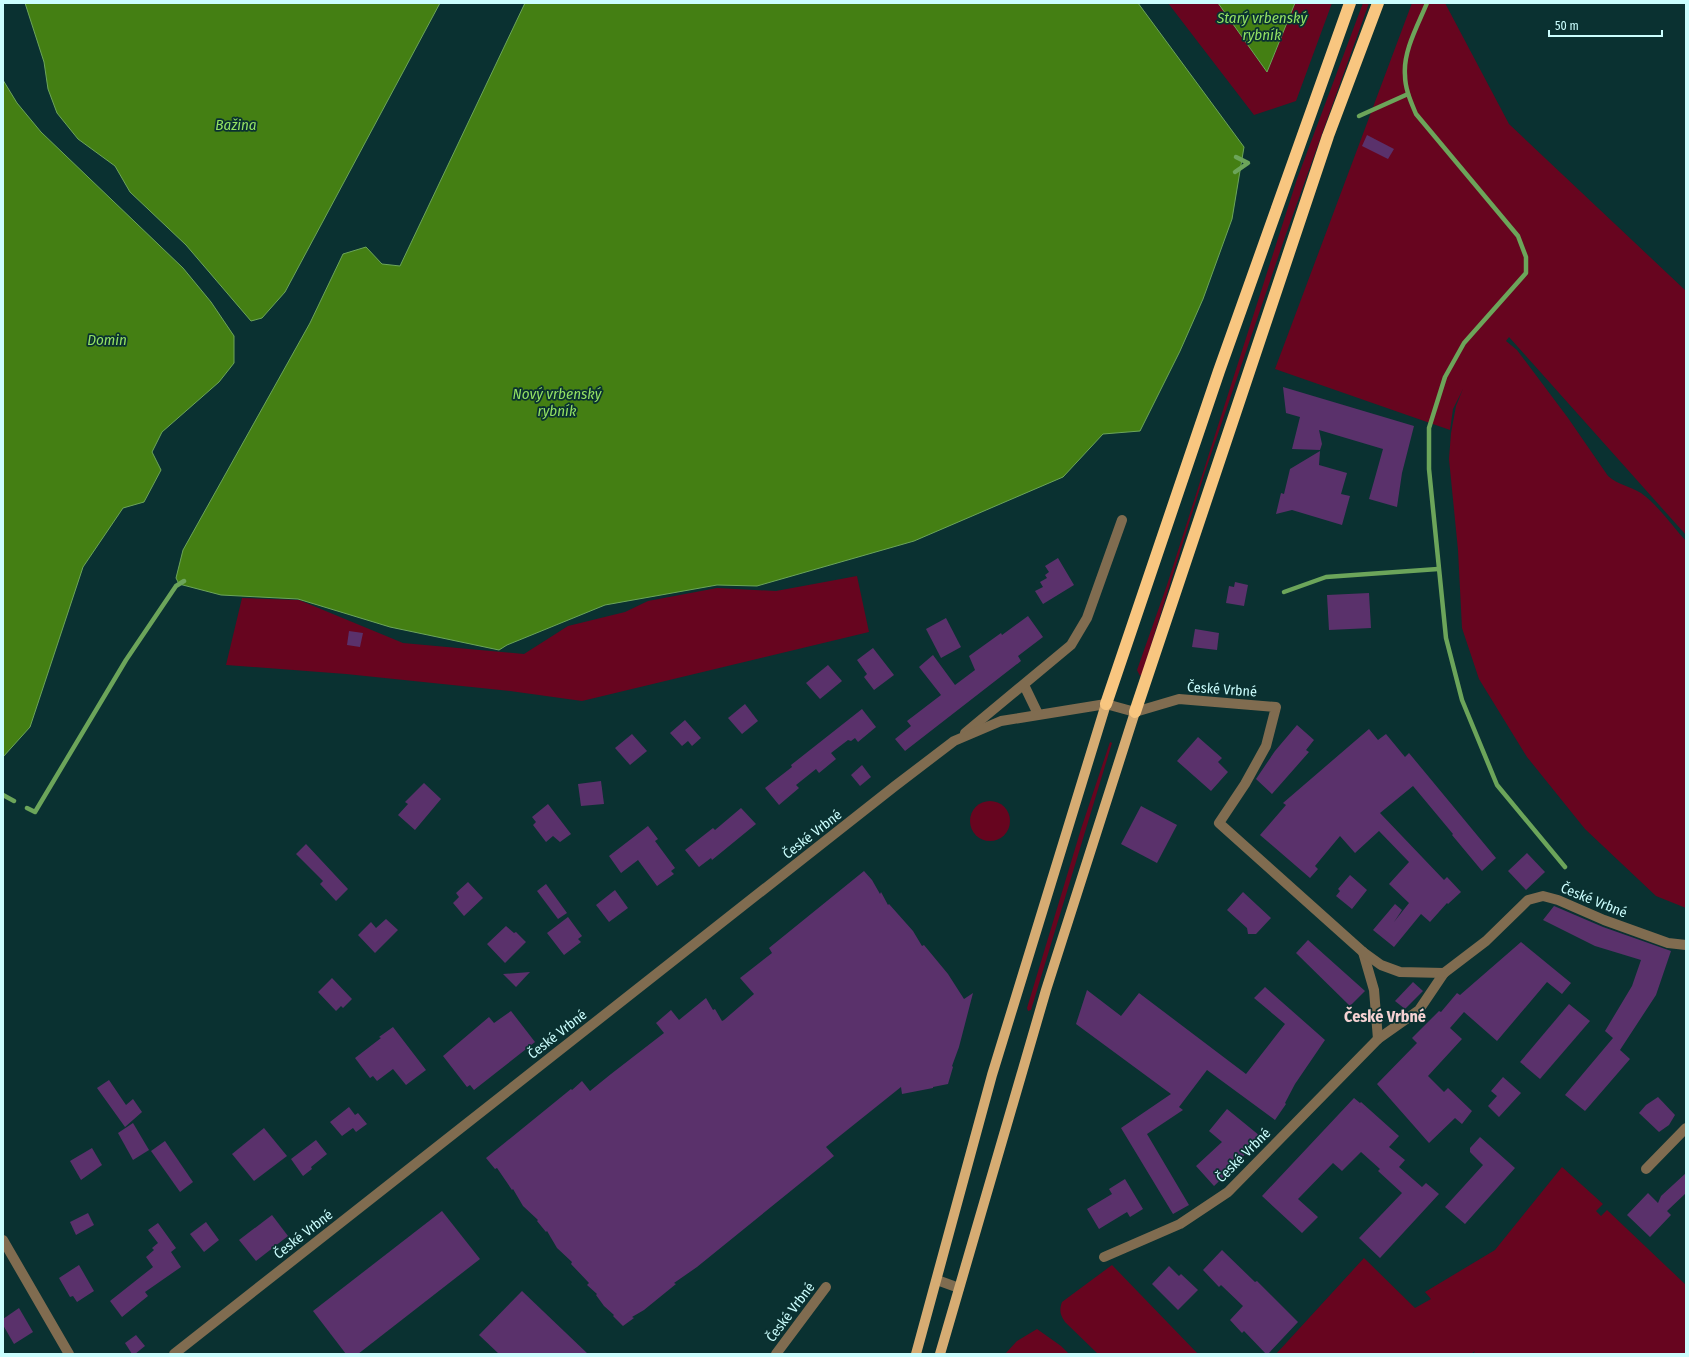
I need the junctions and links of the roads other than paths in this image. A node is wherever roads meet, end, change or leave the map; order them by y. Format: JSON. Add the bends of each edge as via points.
{"nodes":[{"id":1,"x":1350,"y":3,"type":"edge"},
{"id":2,"x":1378,"y":3,"type":"edge"},
{"id":3,"x":1122,"y":520,"type":"dead end"},
{"id":4,"x":1024,"y":685,"type":"junction"},
{"id":5,"x":1106,"y":704,"type":"junction"},
{"id":6,"x":1135,"y":712,"type":"junction"},
{"id":7,"x":1038,"y":714,"type":"junction"},
{"id":8,"x":954,"y":741,"type":"junction"},
{"id":9,"x":1686,"y":945,"type":"edge"},
{"id":10,"x":1363,"y":952,"type":"junction"},
{"id":11,"x":1444,"y":973,"type":"junction"},
{"id":12,"x":1378,"y":1040,"type":"junction"},
{"id":13,"x":1686,"y":1128,"type":"edge"},
{"id":14,"x":1646,"y":1170,"type":"dead end"},
{"id":15,"x":3,"y":1240,"type":"edge"},
{"id":16,"x":1104,"y":1257,"type":"dead end"},
{"id":17,"x":937,"y":1280,"type":"junction"},
{"id":18,"x":826,"y":1287,"type":"dead end"},
{"id":19,"x":959,"y":1288,"type":"junction"},
{"id":20,"x":69,"y":1354,"type":"edge"},
{"id":21,"x":174,"y":1354,"type":"edge"},
{"id":22,"x":776,"y":1354,"type":"edge"},
{"id":23,"x":916,"y":1354,"type":"edge"},
{"id":24,"x":940,"y":1354,"type":"edge"}],
"edges":[{"from":1,"to":5,"type":"highway","via":[[1222,363]]},
{"from":2,"to":6,"type":"highway","via":[[1326,144]]},
{"from":3,"to":4,"type":"street","via":[[1087,618],[1071,645]]},
{"from":4,"to":7,"type":"street"},
{"from":4,"to":8,"type":"street"},
{"from":5,"to":6,"type":"street","name":"České Vrbné"},
{"from":5,"to":7,"type":"street","name":"České Vrbné"},
{"from":5,"to":17,"type":"main road","via":[[992,1075]]},
{"from":6,"to":10,"type":"street","name":"České Vrbné","via":[[1179,699],[1276,707],[1266,746],[1219,823]]},
{"from":6,"to":19,"type":"main road","via":[[1046,990]]},
{"from":7,"to":8,"type":"street","name":"České Vrbné","via":[[1001,721]]},
{"from":8,"to":21,"type":"street","name":"České Vrbné"},
{"from":9,"to":11,"type":"street","name":"České Vrbné","via":[[1668,943],[1543,896],[1528,900],[1486,941]]},
{"from":10,"to":11,"type":"street","name":"České Vrbné","via":[[1381,965],[1400,972]]},
{"from":10,"to":12,"type":"street","via":[[1374,990]]},
{"from":11,"to":12,"type":"street","name":"České Vrbné","via":[[1419,1010]]},
{"from":12,"to":16,"type":"street","name":"České Vrbné","via":[[1228,1192],[1180,1224]]},
{"from":13,"to":14,"type":"street"},
{"from":15,"to":20,"type":"street"},
{"from":17,"to":19,"type":"street"},
{"from":17,"to":23,"type":"main road"},
{"from":18,"to":22,"type":"street","name":"České Vrbné"},
{"from":19,"to":24,"type":"main road"}]}
